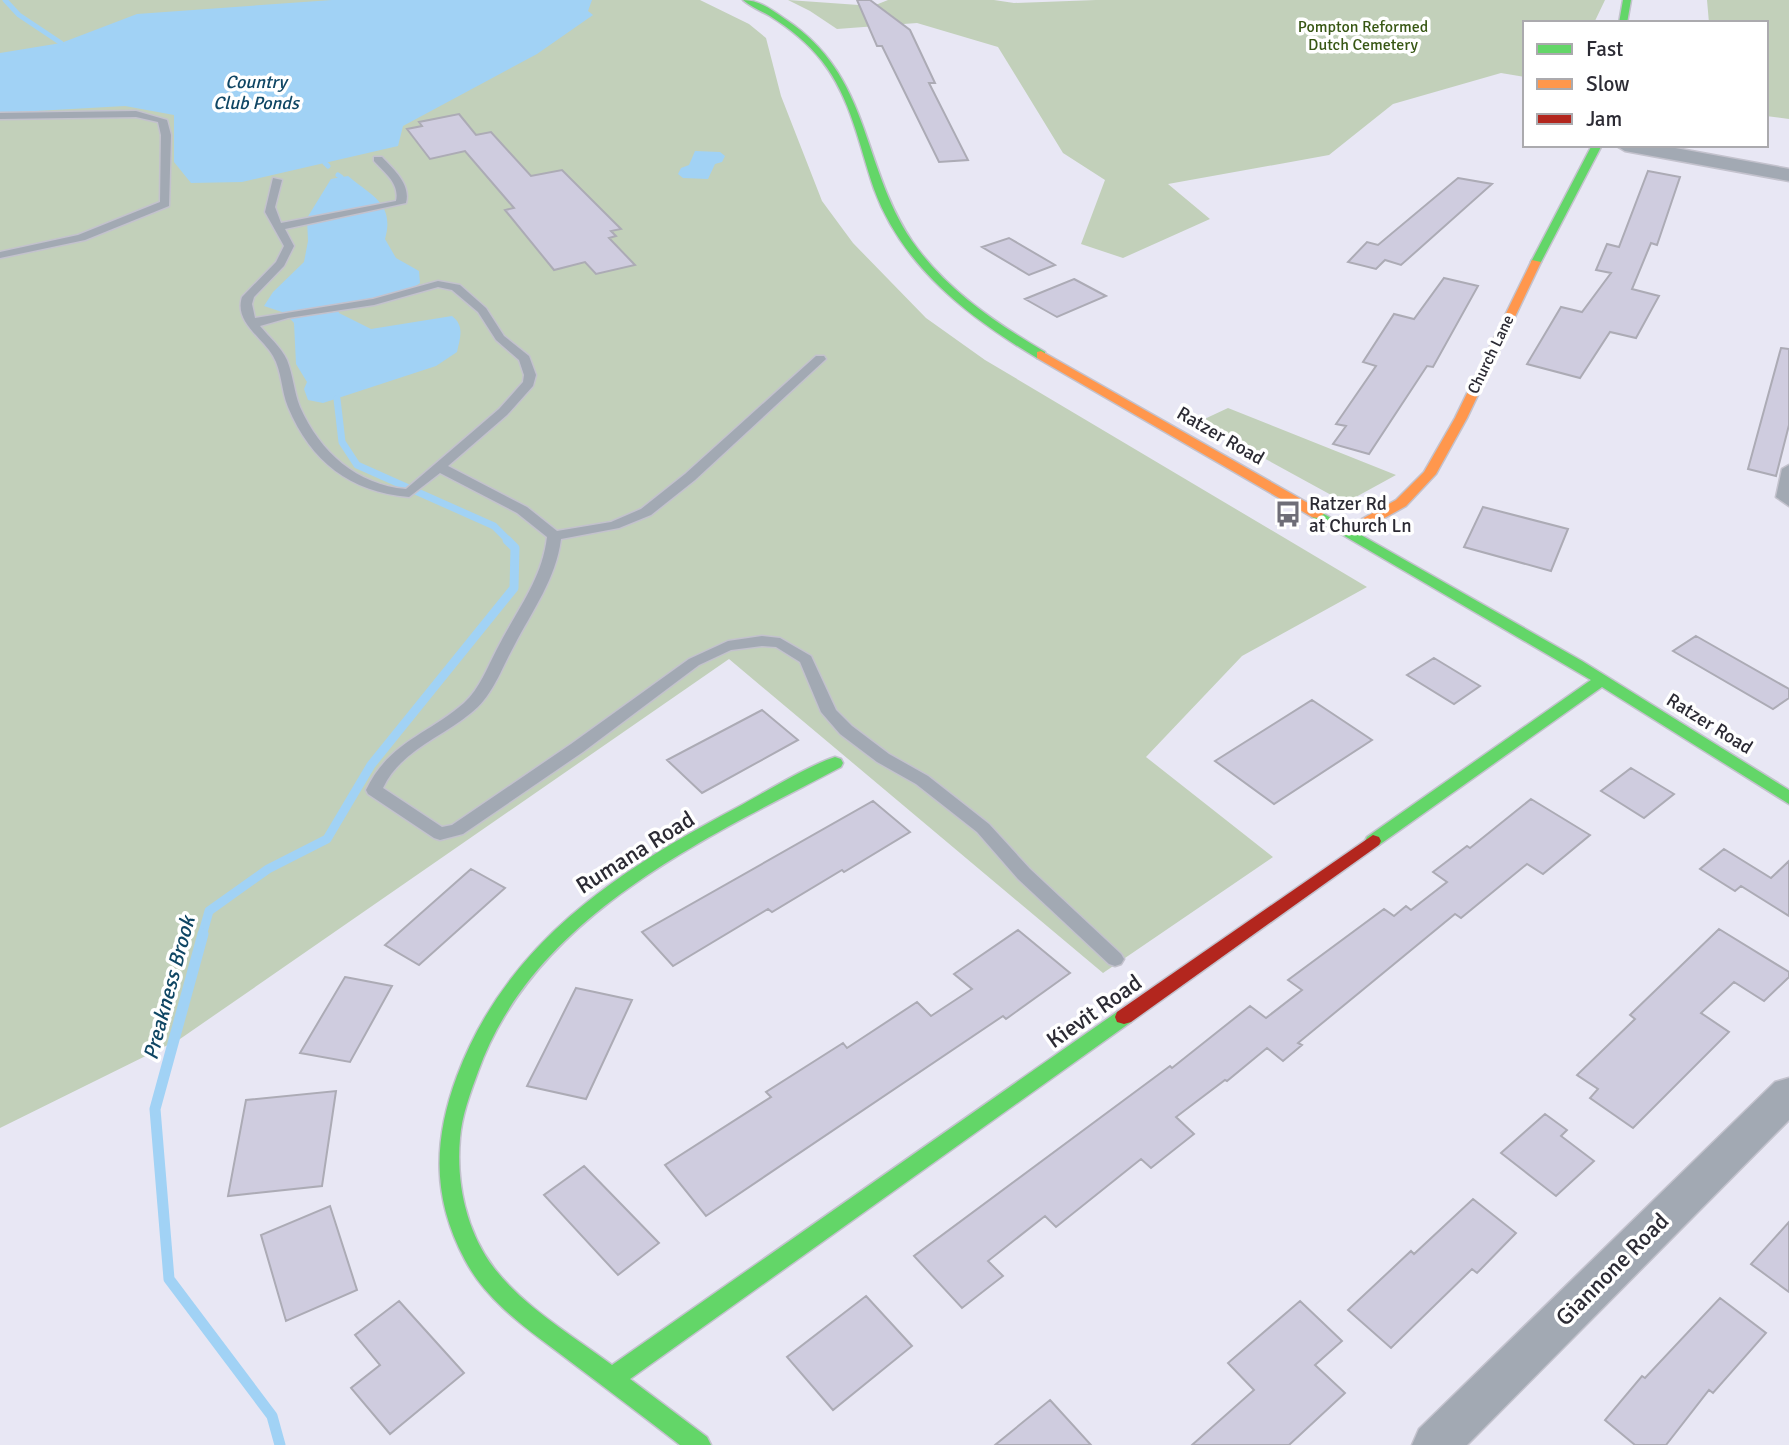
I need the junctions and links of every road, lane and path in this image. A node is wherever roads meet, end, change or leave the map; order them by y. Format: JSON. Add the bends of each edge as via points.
{"nodes":[{"id":1,"x":747,"y":0,"type":"edge"},
{"id":2,"x":1627,"y":0,"type":"edge"},
{"id":3,"x":1623,"y":21,"type":"edge"},
{"id":4,"x":0,"y":116,"type":"edge"},
{"id":5,"x":1596,"y":147,"type":"edge"},
{"id":6,"x":1636,"y":147,"type":"edge"},
{"id":7,"x":378,"y":159,"type":"dead end"},
{"id":8,"x":1789,"y":175,"type":"edge"},
{"id":9,"x":277,"y":180,"type":"dead end"},
{"id":10,"x":279,"y":227,"type":"junction"},
{"id":11,"x":0,"y":248,"type":"edge"},
{"id":12,"x":19,"y":251,"type":"junction"},
{"id":13,"x":0,"y":255,"type":"edge"},
{"id":14,"x":254,"y":324,"type":"junction"},
{"id":15,"x":820,"y":359,"type":"dead end"},
{"id":16,"x":439,"y":467,"type":"junction"},
{"id":17,"x":1789,"y":469,"type":"edge"},
{"id":18,"x":1789,"y":502,"type":"edge"},
{"id":19,"x":1349,"y":533,"type":"junction"},
{"id":20,"x":554,"y":536,"type":"junction"},
{"id":21,"x":1602,"y":680,"type":"junction"},
{"id":22,"x":835,"y":763,"type":"dead end"},
{"id":23,"x":1789,"y":797,"type":"edge"},
{"id":24,"x":1115,"y":959,"type":"dead end"},
{"id":25,"x":1789,"y":1094,"type":"edge"},
{"id":26,"x":611,"y":1379,"type":"junction"},
{"id":27,"x":699,"y":1445,"type":"edge"},
{"id":28,"x":1435,"y":1445,"type":"edge"}],
"edges":[{"from":1,"to":19,"type":"street","name":"Ratzer Road","via":[[795,28],[830,63],[848,98],[893,220],[935,276],[967,307],[1022,344]]},
{"from":2,"to":3,"type":"street"},
{"from":4,"to":12,"type":"lane","via":[[136,114],[162,120],[166,135],[165,204],[81,238]]},
{"from":5,"to":19,"type":"street","name":"Church Lane","via":[[1426,477],[1396,506]]},
{"from":6,"to":8,"type":"street"},
{"from":7,"to":10,"type":"lane","via":[[396,176],[402,201]]},
{"from":9,"to":10,"type":"lane","via":[[269,208]]},
{"from":10,"to":14,"type":"lane","via":[[289,246],[281,266],[250,293],[246,307]]},
{"from":11,"to":12,"type":"lane"},
{"from":12,"to":13,"type":"lane"},
{"from":14,"to":16,"type":"lane","via":[[280,358],[295,409],[306,427],[335,464],[361,485],[390,493],[414,489]]},
{"from":14,"to":16,"type":"lane","via":[[452,284],[525,359],[530,375],[525,390]]},
{"from":15,"to":20,"type":"lane","via":[[646,512],[614,525]]},
{"from":16,"to":20,"type":"lane","via":[[522,510]]},
{"from":17,"to":18,"type":"lane","via":[[1783,498]]},
{"from":19,"to":21,"type":"street","name":"Ratzer Road"},
{"from":20,"to":24,"type":"lane","via":[[537,591],[490,682],[467,709],[387,765],[374,790],[440,834],[457,831],[694,662],[728,646],[780,643],[806,659],[829,712],[846,730],[984,828],[1060,910]]},
{"from":21,"to":23,"type":"street","name":"Ratzer Road"},
{"from":21,"to":26,"type":"street","name":"Kievit Road"},
{"from":22,"to":26,"type":"street","name":"Rumana Road","via":[[659,860],[580,914],[507,995],[480,1039],[460,1086],[448,1165],[454,1211],[472,1254],[512,1304]]},
{"from":25,"to":28,"type":"street","name":"Giannone Road"},
{"from":26,"to":27,"type":"street","name":"Rumana Road"}]}
